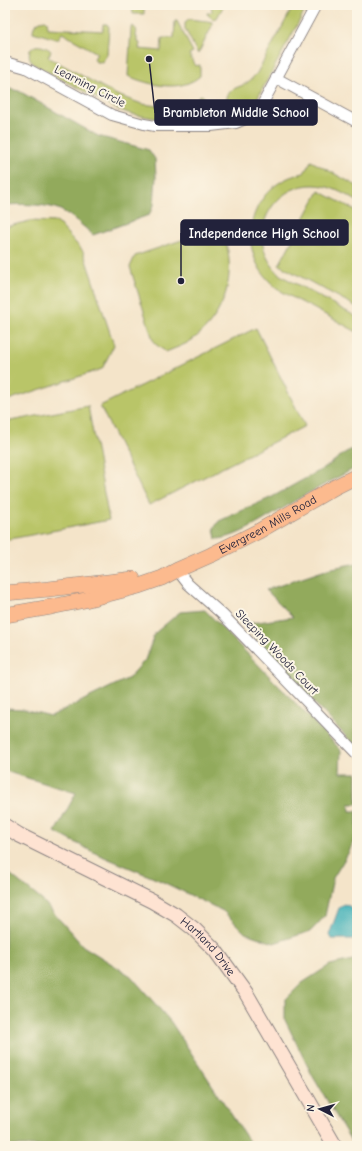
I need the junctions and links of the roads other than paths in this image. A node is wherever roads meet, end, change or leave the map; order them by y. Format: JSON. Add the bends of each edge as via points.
{"nodes":[{"id":1,"x":316,"y":5,"type":"edge"},
{"id":2,"x":5,"y":62,"type":"edge"},
{"id":3,"x":276,"y":78,"type":"junction"},
{"id":4,"x":357,"y":122,"type":"edge"},
{"id":5,"x":357,"y":476,"type":"edge"},
{"id":6,"x":177,"y":570,"type":"junction"},
{"id":7,"x":91,"y":584,"type":"junction"},
{"id":8,"x":5,"y":593,"type":"edge"},
{"id":9,"x":5,"y":608,"type":"edge"},
{"id":10,"x":5,"y":616,"type":"edge"},
{"id":11,"x":357,"y":754,"type":"edge"},
{"id":12,"x":5,"y":826,"type":"edge"},
{"id":13,"x":335,"y":1146,"type":"edge"}],
"edges":[{"from":1,"to":3,"type":"street","name":"Learning Circle"},
{"from":2,"to":3,"type":"street","name":"Learning Circle","via":[[26,68],[112,114],[155,126],[212,126],[236,123],[257,111]]},
{"from":3,"to":4,"type":"street"},
{"from":5,"to":6,"type":"main road","name":"Evergreen Mills Road","via":[[259,531]]},
{"from":6,"to":7,"type":"main road","name":"Evergreen Mills Road","via":[[123,581]]},
{"from":6,"to":10,"type":"main road","name":"Evergreen Mills Road","via":[[139,586],[51,608]]},
{"from":6,"to":11,"type":"street","name":"Sleeping Woods Court"},
{"from":7,"to":8,"type":"main road","name":"Evergreen Mills Road"},
{"from":7,"to":9,"type":"main road","via":[[40,602]]},
{"from":12,"to":13,"type":"main road","name":"Hartland Drive","via":[[152,901],[194,929],[215,950],[246,993]]}]}
